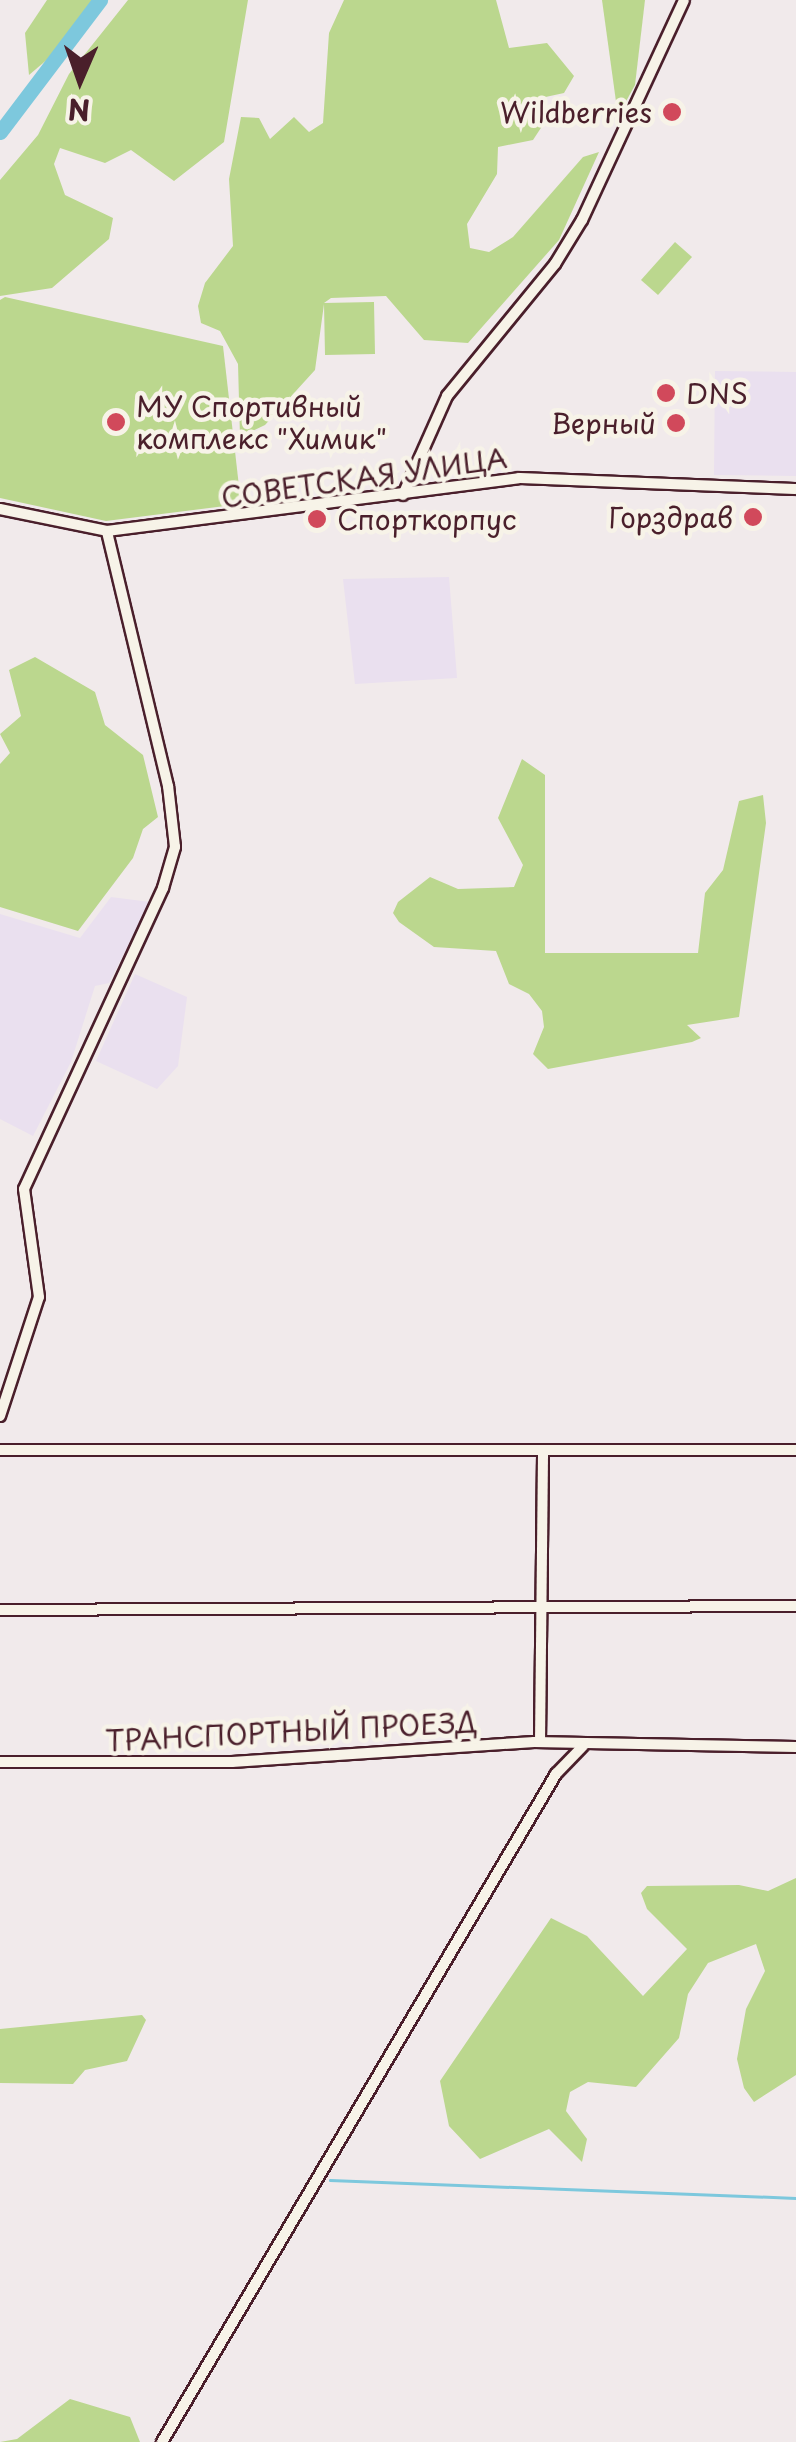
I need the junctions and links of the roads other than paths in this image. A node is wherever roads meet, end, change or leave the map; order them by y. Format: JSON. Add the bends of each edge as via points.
{"nodes":[{"id":1,"x":684,"y":0,"type":"edge"},
{"id":2,"x":796,"y":489,"type":"edge"},
{"id":3,"x":403,"y":495,"type":"junction"},
{"id":4,"x":0,"y":509,"type":"edge"},
{"id":5,"x":108,"y":531,"type":"junction"},
{"id":6,"x":0,"y":1416,"type":"edge"},
{"id":7,"x":0,"y":1450,"type":"edge"},
{"id":8,"x":543,"y":1450,"type":"junction"},
{"id":9,"x":796,"y":1450,"type":"edge"},
{"id":10,"x":796,"y":1606,"type":"edge"},
{"id":11,"x":542,"y":1608,"type":"junction"},
{"id":12,"x":0,"y":1610,"type":"edge"},
{"id":13,"x":540,"y":1742,"type":"junction"},
{"id":14,"x":583,"y":1746,"type":"junction"},
{"id":15,"x":796,"y":1747,"type":"edge"},
{"id":16,"x":0,"y":1762,"type":"edge"},
{"id":17,"x":162,"y":2442,"type":"edge"}],
"edges":[{"from":1,"to":3,"type":"street","via":[[582,220],[555,264],[447,396]]},
{"from":2,"to":3,"type":"street","name":"СОВЕТСКАЯ УЛИЦА","via":[[519,478]]},
{"from":3,"to":5,"type":"street","name":"СОВЕТСКАЯ УЛИЦА"},
{"from":4,"to":5,"type":"street","name":"СОВЕТСКАЯ УЛИЦА"},
{"from":5,"to":6,"type":"street","via":[[168,786],[176,848],[24,1189],[39,1298]]},
{"from":7,"to":8,"type":"street"},
{"from":8,"to":9,"type":"street"},
{"from":8,"to":11,"type":"street"},
{"from":10,"to":11,"type":"street"},
{"from":11,"to":12,"type":"street"},
{"from":11,"to":13,"type":"street"},
{"from":13,"to":14,"type":"street","name":"ТРАНСПОРТНЫЙ ПРОЕЗД"},
{"from":13,"to":16,"type":"street","name":"ТРАНСПОРТНЫЙ ПРОЕЗД","via":[[232,1762]]},
{"from":14,"to":15,"type":"street","name":"ТРАНСПОРТНЫЙ ПРОЕЗД"},
{"from":14,"to":17,"type":"street","via":[[556,1774]]}]}
